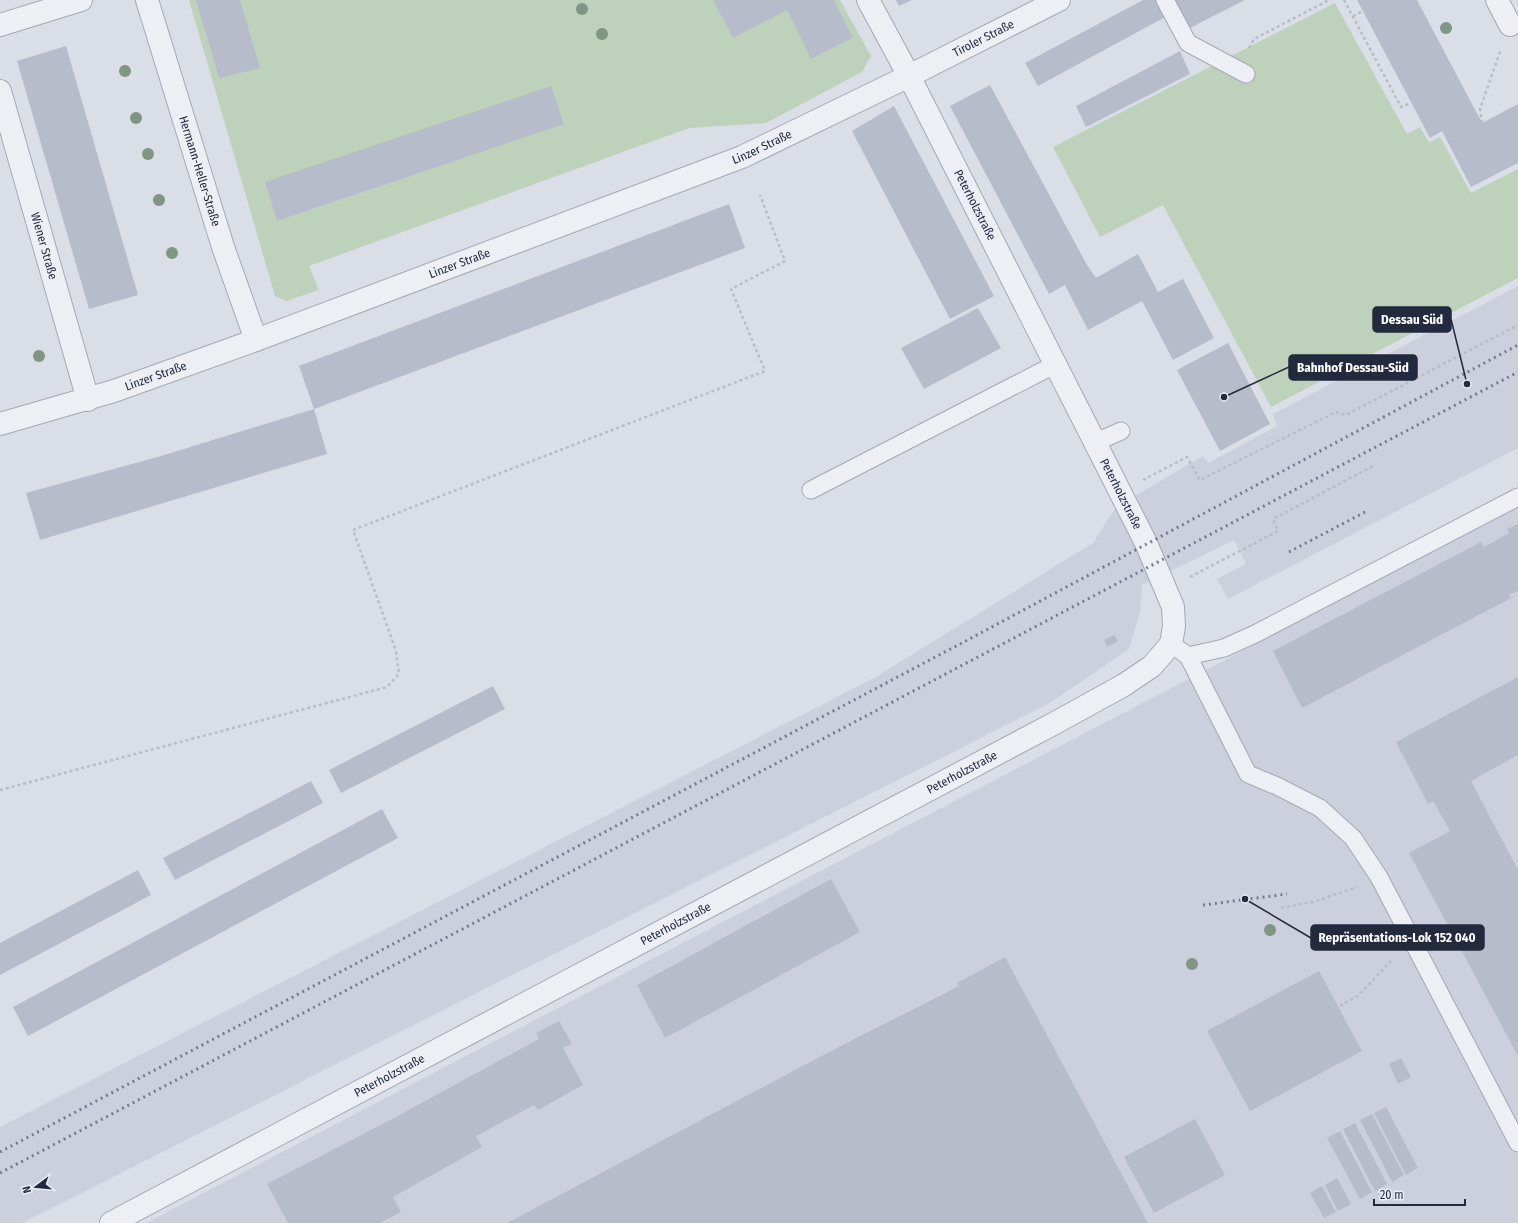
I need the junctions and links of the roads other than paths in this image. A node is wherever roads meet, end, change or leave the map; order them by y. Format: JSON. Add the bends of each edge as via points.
{"nodes":[{"id":1,"x":81,"y":0,"type":"edge"},
{"id":2,"x":148,"y":0,"type":"edge"},
{"id":3,"x":868,"y":0,"type":"edge"},
{"id":4,"x":1059,"y":0,"type":"edge"},
{"id":5,"x":1165,"y":0,"type":"edge"},
{"id":6,"x":1497,"y":0,"type":"edge"},
{"id":7,"x":0,"y":25,"type":"edge"},
{"id":8,"x":1510,"y":25,"type":"road end"},
{"id":9,"x":1242,"y":72,"type":"road end"},
{"id":10,"x":909,"y":76,"type":"junction"},
{"id":11,"x":0,"y":91,"type":"edge"},
{"id":12,"x":256,"y":340,"type":"junction"},
{"id":13,"x":1056,"y":364,"type":"junction"},
{"id":14,"x":88,"y":400,"type":"junction"},
{"id":15,"x":0,"y":424,"type":"edge"},
{"id":16,"x":1122,"y":431,"type":"dead end"},
{"id":17,"x":1094,"y":443,"type":"junction"},
{"id":18,"x":811,"y":490,"type":"dead end"},
{"id":19,"x":1518,"y":497,"type":"edge"},
{"id":20,"x":1179,"y":650,"type":"junction"},
{"id":21,"x":1518,"y":1142,"type":"edge"},
{"id":22,"x":111,"y":1223,"type":"edge"}],
"edges":[{"from":1,"to":7,"type":"street"},
{"from":2,"to":12,"type":"street","name":"Hermann-Heller-Straße","via":[[223,247]]},
{"from":3,"to":10,"type":"street","name":"Peterholzstraße"},
{"from":4,"to":10,"type":"street","name":"Tiroler Straße"},
{"from":5,"to":9,"type":"lane","via":[[1188,43]]},
{"from":6,"to":8,"type":"street"},
{"from":10,"to":12,"type":"street","name":"Linzer Straße","via":[[742,157]]},
{"from":10,"to":13,"type":"street","name":"Peterholzstraße"},
{"from":11,"to":14,"type":"street","name":"Wiener Straße"},
{"from":12,"to":14,"type":"street","name":"Linzer Straße"},
{"from":13,"to":17,"type":"street","name":"Peterholzstraße"},
{"from":13,"to":18,"type":"lane"},
{"from":14,"to":15,"type":"street","name":"Linzer Straße"},
{"from":16,"to":17,"type":"lane"},
{"from":17,"to":20,"type":"street","name":"Peterholzstraße","via":[[1146,543],[1173,607]]},
{"from":19,"to":20,"type":"lane","via":[[1224,648]]},
{"from":20,"to":21,"type":"lane","via":[[1248,774],[1320,808],[1353,838],[1379,877]]},
{"from":20,"to":22,"type":"street","name":"Peterholzstraße","via":[[1124,685],[1056,723]]}]}
